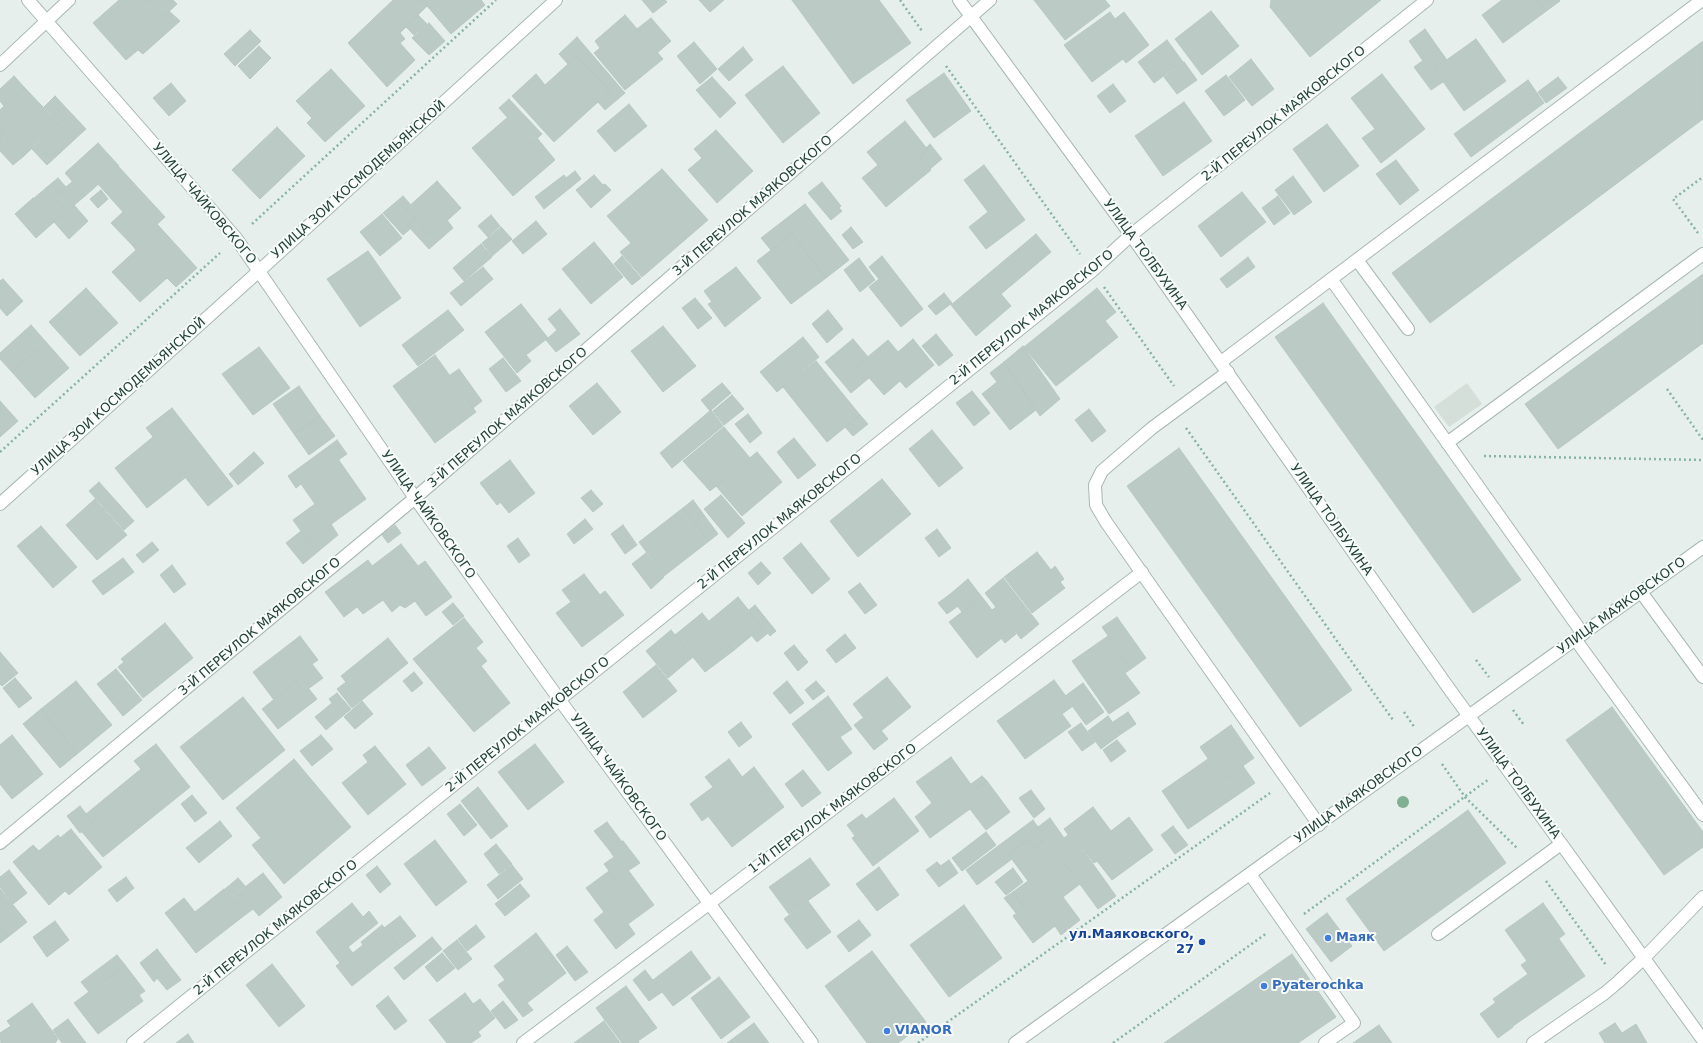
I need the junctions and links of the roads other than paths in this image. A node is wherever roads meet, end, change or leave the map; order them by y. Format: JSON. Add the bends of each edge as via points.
{"nodes":[{"id":1,"x":28,"y":0,"type":"edge"},
{"id":2,"x":69,"y":0,"type":"edge"},
{"id":3,"x":556,"y":0,"type":"edge"},
{"id":4,"x":959,"y":0,"type":"edge"},
{"id":5,"x":990,"y":0,"type":"edge"},
{"id":6,"x":1427,"y":0,"type":"edge"},
{"id":7,"x":1702,"y":0,"type":"edge"},
{"id":8,"x":971,"y":16,"type":"junction"},
{"id":9,"x":48,"y":22,"type":"junction"},
{"id":10,"x":0,"y":65,"type":"edge"},
{"id":11,"x":1131,"y":235,"type":"junction"},
{"id":12,"x":1703,"y":254,"type":"edge"},
{"id":13,"x":1357,"y":260,"type":"junction"},
{"id":14,"x":260,"y":271,"type":"junction"},
{"id":15,"x":1330,"y":280,"type":"junction"},
{"id":16,"x":1408,"y":329,"type":"dead end"},
{"id":17,"x":1224,"y":367,"type":"junction"},
{"id":18,"x":1447,"y":443,"type":"junction"},
{"id":19,"x":415,"y":498,"type":"junction"},
{"id":20,"x":0,"y":504,"type":"edge"},
{"id":21,"x":1703,"y":547,"type":"edge"},
{"id":22,"x":1142,"y":572,"type":"junction"},
{"id":23,"x":1641,"y":592,"type":"junction"},
{"id":24,"x":1579,"y":636,"type":"junction"},
{"id":25,"x":1703,"y":677,"type":"edge"},
{"id":26,"x":560,"y":699,"type":"junction"},
{"id":27,"x":1469,"y":716,"type":"junction"},
{"id":28,"x":1701,"y":806,"type":"edge"},
{"id":29,"x":1319,"y":825,"type":"junction"},
{"id":30,"x":0,"y":843,"type":"edge"},
{"id":31,"x":1561,"y":844,"type":"junction"},
{"id":32,"x":1250,"y":874,"type":"junction"},
{"id":33,"x":1703,"y":897,"type":"edge"},
{"id":34,"x":710,"y":903,"type":"junction"},
{"id":35,"x":1438,"y":934,"type":"dead end"},
{"id":36,"x":1644,"y":958,"type":"junction"},
{"id":37,"x":1703,"y":1040,"type":"edge"},
{"id":38,"x":133,"y":1043,"type":"edge"},
{"id":39,"x":523,"y":1043,"type":"edge"},
{"id":40,"x":812,"y":1043,"type":"edge"},
{"id":41,"x":1015,"y":1043,"type":"edge"},
{"id":42,"x":1325,"y":1043,"type":"edge"},
{"id":43,"x":1533,"y":1043,"type":"edge"}],
"edges":[{"from":1,"to":9,"type":"street","name":"УЛИЦА ЧАЙКОВСКОГО"},
{"from":2,"to":9,"type":"street"},
{"from":3,"to":14,"type":"street","name":"УЛИЦА ЗОИ КОСМОДЕМЬЯНСКОЙ"},
{"from":4,"to":8,"type":"street","name":"УЛИЦА ТОЛБУХИНА"},
{"from":5,"to":8,"type":"street","name":"3-Й ПЕРЕУЛОК МАЯКОВСКОГО"},
{"from":6,"to":11,"type":"street","name":"2-Й ПЕРЕУЛОК МАЯКОВСКОГО"},
{"from":7,"to":13,"type":"street"},
{"from":8,"to":11,"type":"street","name":"УЛИЦА ТОЛБУХИНА"},
{"from":8,"to":19,"type":"street","name":"3-Й ПЕРЕУЛОК МАЯКОВСКОГО"},
{"from":9,"to":10,"type":"street"},
{"from":9,"to":14,"type":"street","name":"УЛИЦА ЧАЙКОВСКОГО","via":[[236,238]]},
{"from":11,"to":17,"type":"street","name":"УЛИЦА ТОЛБУХИНА"},
{"from":11,"to":26,"type":"street","name":"2-Й ПЕРЕУЛОК МАЯКОВСКОГО","via":[[1092,271]]},
{"from":12,"to":18,"type":"street"},
{"from":13,"to":15,"type":"street"},
{"from":13,"to":16,"type":"street"},
{"from":14,"to":19,"type":"street","name":"УЛИЦА ЧАЙКОВСКОГО"},
{"from":14,"to":20,"type":"street","name":"УЛИЦА ЗОИ КОСМОДЕМЬЯНСКОЙ"},
{"from":15,"to":17,"type":"street"},
{"from":15,"to":18,"type":"street"},
{"from":17,"to":22,"type":"street","via":[[1186,403],[1102,471],[1095,485],[1096,505]]},
{"from":17,"to":27,"type":"street","name":"УЛИЦА ТОЛБУХИНА"},
{"from":18,"to":24,"type":"street"},
{"from":19,"to":26,"type":"street","name":"УЛИЦА ЧАЙКОВСКОГО"},
{"from":19,"to":30,"type":"street","name":"3-Й ПЕРЕУЛОК МАЯКОВСКОГО"},
{"from":21,"to":23,"type":"street","name":"УЛИЦА МАЯКОВСКОГО"},
{"from":22,"to":29,"type":"street"},
{"from":22,"to":34,"type":"street","name":"1-Й ПЕРЕУЛОК МАЯКОВСКОГО"},
{"from":23,"to":24,"type":"street","name":"УЛИЦА МАЯКОВСКОГО"},
{"from":23,"to":25,"type":"street"},
{"from":24,"to":27,"type":"street","name":"УЛИЦА МАЯКОВСКОГО"},
{"from":24,"to":28,"type":"street"},
{"from":26,"to":34,"type":"street","name":"УЛИЦА ЧАЙКОВСКОГО"},
{"from":26,"to":38,"type":"street","name":"2-Й ПЕРЕУЛОК МАЯКОВСКОГО"},
{"from":27,"to":29,"type":"street","name":"УЛИЦА МАЯКОВСКОГО"},
{"from":27,"to":31,"type":"street","name":"УЛИЦА ТОЛБУХИНА"},
{"from":29,"to":32,"type":"street","name":"УЛИЦА МАЯКОВСКОГО"},
{"from":31,"to":35,"type":"street"},
{"from":31,"to":36,"type":"street","name":"УЛИЦА ТОЛБУХИНА"},
{"from":32,"to":41,"type":"street","name":"УЛИЦА МАЯКОВСКОГО"},
{"from":32,"to":42,"type":"street","via":[[1354,1023]]},
{"from":33,"to":36,"type":"street"},
{"from":34,"to":39,"type":"street","name":"1-Й ПЕРЕУЛОК МАЯКОВСКОГО"},
{"from":34,"to":40,"type":"street","name":"УЛИЦА ЧАЙКОВСКОГО"},
{"from":36,"to":37,"type":"street","name":"УЛИЦА ТОЛБУХИНА"},
{"from":36,"to":43,"type":"street","via":[[1605,992]]}]}
